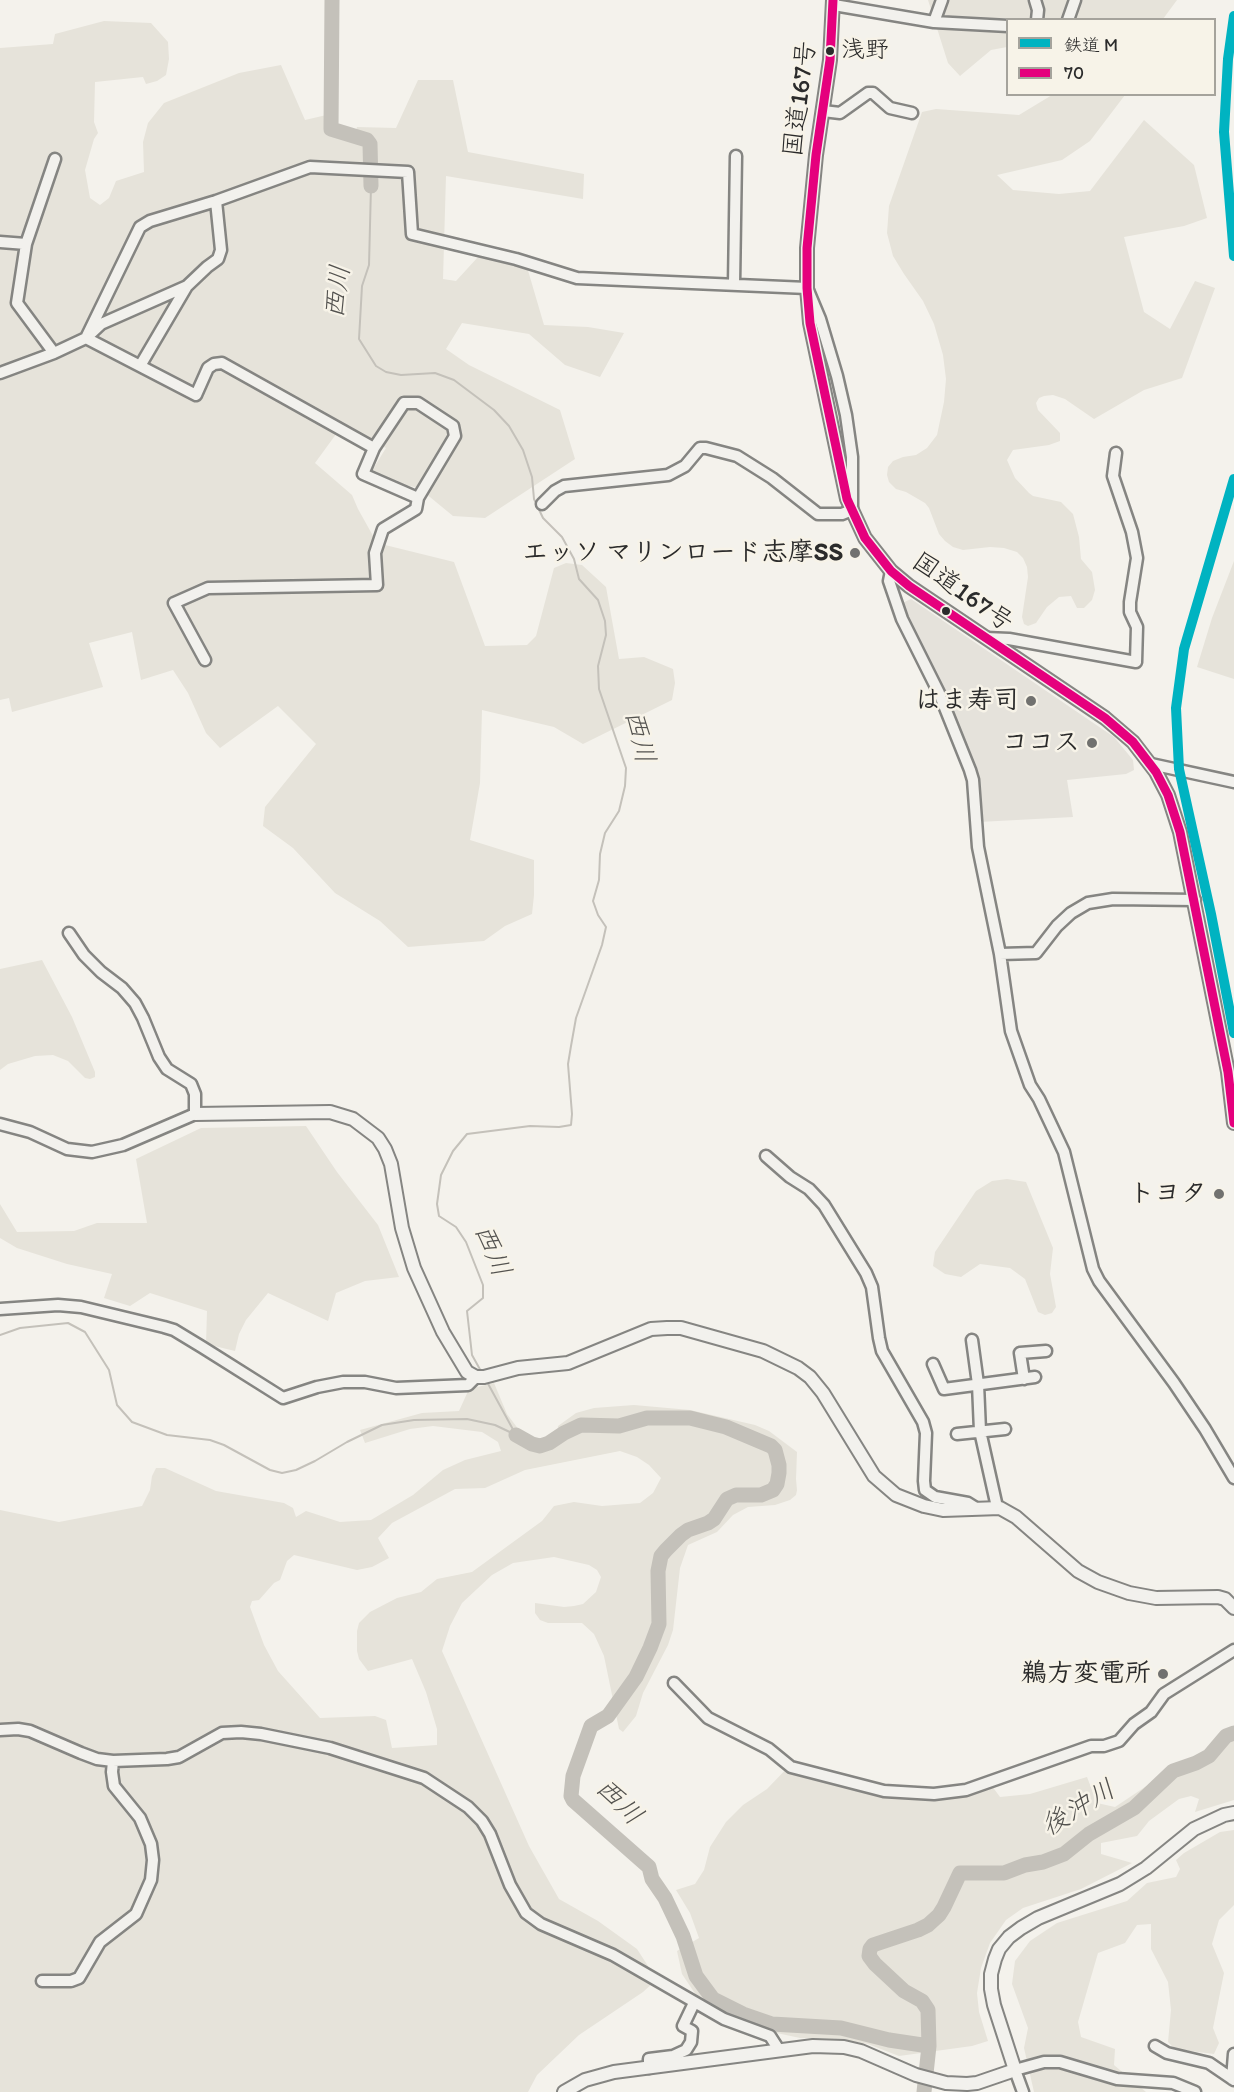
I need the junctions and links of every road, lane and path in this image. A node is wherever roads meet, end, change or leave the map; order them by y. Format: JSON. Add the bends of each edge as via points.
{"nodes":[{"id":1,"x":942,"y":0,"type":"edge"},
{"id":2,"x":1035,"y":0,"type":"edge"},
{"id":3,"x":1075,"y":0,"type":"edge"},
{"id":4,"x":833,"y":3,"type":"edge"},
{"id":5,"x":1037,"y":18,"type":"edge"},
{"id":6,"x":1069,"y":18,"type":"edge"},
{"id":7,"x":934,"y":22,"type":"junction"},
{"id":8,"x":1006,"y":26,"type":"edge"},
{"id":9,"x":824,"y":111,"type":"junction"},
{"id":10,"x":912,"y":113,"type":"dead end"},
{"id":11,"x":736,"y":156,"type":"dead end"},
{"id":12,"x":55,"y":159,"type":"dead end"},
{"id":13,"x":216,"y":201,"type":"junction"},
{"id":14,"x":0,"y":242,"type":"edge"},
{"id":15,"x":26,"y":244,"type":"junction"},
{"id":16,"x":734,"y":284,"type":"junction"},
{"id":17,"x":187,"y":286,"type":"junction"},
{"id":18,"x":807,"y":288,"type":"junction"},
{"id":19,"x":86,"y":338,"type":"junction"},
{"id":20,"x":54,"y":353,"type":"junction"},
{"id":21,"x":140,"y":366,"type":"junction"},
{"id":22,"x":0,"y":373,"type":"edge"},
{"id":23,"x":374,"y":448,"type":"junction"},
{"id":24,"x":1116,"y":453,"type":"dead end"},
{"id":25,"x":418,"y":498,"type":"junction"},
{"id":26,"x":542,"y":504,"type":"dead end"},
{"id":27,"x":852,"y":510,"type":"junction"},
{"id":28,"x":891,"y":571,"type":"junction"},
{"id":29,"x":986,"y":638,"type":"junction"},
{"id":30,"x":205,"y":660,"type":"dead end"},
{"id":31,"x":1151,"y":764,"type":"junction"},
{"id":32,"x":1234,"y":782,"type":"edge"},
{"id":33,"x":1195,"y":900,"type":"junction"},
{"id":34,"x":69,"y":933,"type":"dead end"},
{"id":35,"x":1000,"y":954,"type":"junction"},
{"id":36,"x":195,"y":1114,"type":"junction"},
{"id":37,"x":1234,"y":1123,"type":"edge"},
{"id":38,"x":0,"y":1124,"type":"edge"},
{"id":39,"x":766,"y":1156,"type":"dead end"},
{"id":40,"x":0,"y":1309,"type":"edge"},
{"id":41,"x":972,"y":1340,"type":"dead end"},
{"id":42,"x":1046,"y":1351,"type":"dead end"},
{"id":43,"x":933,"y":1364,"type":"dead end"},
{"id":44,"x":476,"y":1377,"type":"junction"},
{"id":45,"x":978,"y":1384,"type":"junction"},
{"id":46,"x":1005,"y":1429,"type":"dead end"},
{"id":47,"x":980,"y":1431,"type":"junction"},
{"id":48,"x":957,"y":1434,"type":"dead end"},
{"id":49,"x":1234,"y":1478,"type":"edge"},
{"id":50,"x":976,"y":1508,"type":"junction"},
{"id":51,"x":997,"y":1508,"type":"junction"},
{"id":52,"x":1234,"y":1608,"type":"edge"},
{"id":53,"x":1234,"y":1650,"type":"edge"},
{"id":54,"x":674,"y":1683,"type":"dead end"},
{"id":55,"x":0,"y":1730,"type":"edge"},
{"id":56,"x":113,"y":1761,"type":"junction"},
{"id":57,"x":1234,"y":1813,"type":"edge"},
{"id":58,"x":42,"y":1981,"type":"dead end"},
{"id":59,"x":694,"y":2003,"type":"junction"},
{"id":60,"x":1155,"y":2046,"type":"dead end"},
{"id":61,"x":779,"y":2050,"type":"junction"},
{"id":62,"x":1234,"y":2054,"type":"edge"},
{"id":63,"x":649,"y":2068,"type":"junction"},
{"id":64,"x":1015,"y":2070,"type":"junction"},
{"id":65,"x":1233,"y":2080,"type":"edge"},
{"id":66,"x":564,"y":2092,"type":"edge"},
{"id":67,"x":1023,"y":2092,"type":"edge"},
{"id":68,"x":1195,"y":2092,"type":"edge"}],
"edges":[{"from":1,"to":7,"type":"street"},
{"from":2,"to":5,"type":"street"},
{"from":3,"to":6,"type":"street"},
{"from":4,"to":7,"type":"street"},
{"from":4,"to":9,"type":"street","name":"国道167号"},
{"from":7,"to":8,"type":"street"},
{"from":9,"to":10,"type":"street","via":[[840,113],[873,93],[890,108]]},
{"from":9,"to":18,"type":"street","name":"国道167号","via":[[809,225]]},
{"from":11,"to":16,"type":"street"},
{"from":12,"to":15,"type":"street"},
{"from":13,"to":16,"type":"street","via":[[310,167],[408,172],[412,234],[577,278]]},
{"from":13,"to":17,"type":"street","via":[[221,250],[218,259]]},
{"from":13,"to":19,"type":"street","via":[[140,227]]},
{"from":14,"to":15,"type":"street"},
{"from":15,"to":20,"type":"street","via":[[17,303]]},
{"from":16,"to":18,"type":"street"},
{"from":17,"to":19,"type":"street","via":[[100,324]]},
{"from":17,"to":21,"type":"street"},
{"from":18,"to":27,"type":"street","name":"国道167号","via":[[810,323]]},
{"from":19,"to":20,"type":"street"},
{"from":19,"to":21,"type":"street"},
{"from":20,"to":22,"type":"street"},
{"from":21,"to":23,"type":"street","via":[[196,394],[208,368],[222,363]]},
{"from":23,"to":25,"type":"street","via":[[363,474]]},
{"from":23,"to":25,"type":"street","via":[[404,403],[417,403],[453,426],[455,436]]},
{"from":24,"to":29,"type":"street","via":[[1113,476],[1136,552],[1130,612],[1137,627],[1136,662]]},
{"from":25,"to":30,"type":"street","via":[[416,509],[383,529],[375,553],[377,585],[207,588],[174,603]]},
{"from":26,"to":27,"type":"street","via":[[564,486],[668,475],[685,466],[700,448],[706,448],[737,456],[818,514]]},
{"from":27,"to":28,"type":"street","name":"国道167号","via":[[874,552]]},
{"from":28,"to":29,"type":"street","name":"国道167号"},
{"from":28,"to":35,"type":"street","via":[[889,580],[902,619],[939,693],[973,780],[978,847]]},
{"from":29,"to":31,"type":"street","name":"国道167号","via":[[1106,718]]},
{"from":31,"to":32,"type":"street"},
{"from":31,"to":33,"type":"street","name":"国道167号","via":[[1174,812]]},
{"from":33,"to":35,"type":"street","via":[[1113,899],[1089,903],[1057,926],[1036,953]]},
{"from":33,"to":37,"type":"street","name":"国道167号"},
{"from":34,"to":36,"type":"street","via":[[84,955],[135,1003],[167,1069],[191,1084]]},
{"from":35,"to":49,"type":"street","via":[[1011,1031],[1030,1086],[1064,1152],[1093,1269],[1174,1383]]},
{"from":36,"to":38,"type":"street","via":[[123,1144],[92,1152],[67,1149]]},
{"from":36,"to":44,"type":"street","via":[[330,1112],[353,1119],[378,1138],[391,1164],[402,1228],[429,1305],[456,1356],[467,1372]]},
{"from":39,"to":50,"type":"street","via":[[824,1205],[866,1273],[872,1287],[882,1350],[926,1433],[925,1490],[935,1497]]},
{"from":40,"to":44,"type":"street","via":[[81,1307],[164,1327],[283,1398],[343,1382],[396,1388],[468,1385]]},
{"from":41,"to":45,"type":"street"},
{"from":42,"to":45,"type":"street","via":[[1020,1353],[1029,1378]]},
{"from":43,"to":45,"type":"street","via":[[944,1389]]},
{"from":44,"to":50,"type":"street","via":[[575,1362],[651,1329],[681,1328],[763,1351],[810,1377],[874,1476],[896,1495],[943,1510]]},
{"from":45,"to":47,"type":"street"},
{"from":46,"to":47,"type":"street"},
{"from":47,"to":48,"type":"street"},
{"from":47,"to":51,"type":"street"},
{"from":50,"to":51,"type":"street"},
{"from":51,"to":52,"type":"street","via":[[1016,1517],[1078,1570],[1098,1582],[1156,1598],[1218,1597]]},
{"from":53,"to":54,"type":"street","via":[[1164,1694],[1151,1712],[1119,1741],[1091,1746],[966,1790],[934,1794],[884,1791],[791,1767],[769,1749],[708,1718]]},
{"from":55,"to":56,"type":"street","via":[[30,1731],[89,1756]]},
{"from":56,"to":58,"type":"street","via":[[114,1786],[140,1818],[151,1844],[151,1880],[136,1914],[100,1942],[79,1978]]},
{"from":56,"to":59,"type":"street","via":[[179,1757],[222,1733],[241,1732],[286,1737],[330,1748],[424,1778],[482,1821],[526,1913],[541,1924],[614,1955]]},
{"from":57,"to":64,"type":"street","via":[[1194,1829],[1120,1884],[1038,1918],[1009,1937],[995,1959],[991,1989]]},
{"from":59,"to":61,"type":"street","via":[[770,2036]]},
{"from":59,"to":63,"type":"street","via":[[683,2026],[692,2031],[686,2050],[649,2059]]},
{"from":60,"to":65,"type":"street","via":[[1167,2053],[1209,2063]]},
{"from":61,"to":63,"type":"street"},
{"from":61,"to":64,"type":"street","via":[[844,2047],[938,2082],[967,2084]]},
{"from":62,"to":65,"type":"street"},
{"from":63,"to":66,"type":"street","via":[[596,2077]]},
{"from":64,"to":67,"type":"street"},
{"from":64,"to":68,"type":"street","via":[[1060,2062],[1102,2076],[1173,2083]]}]}
